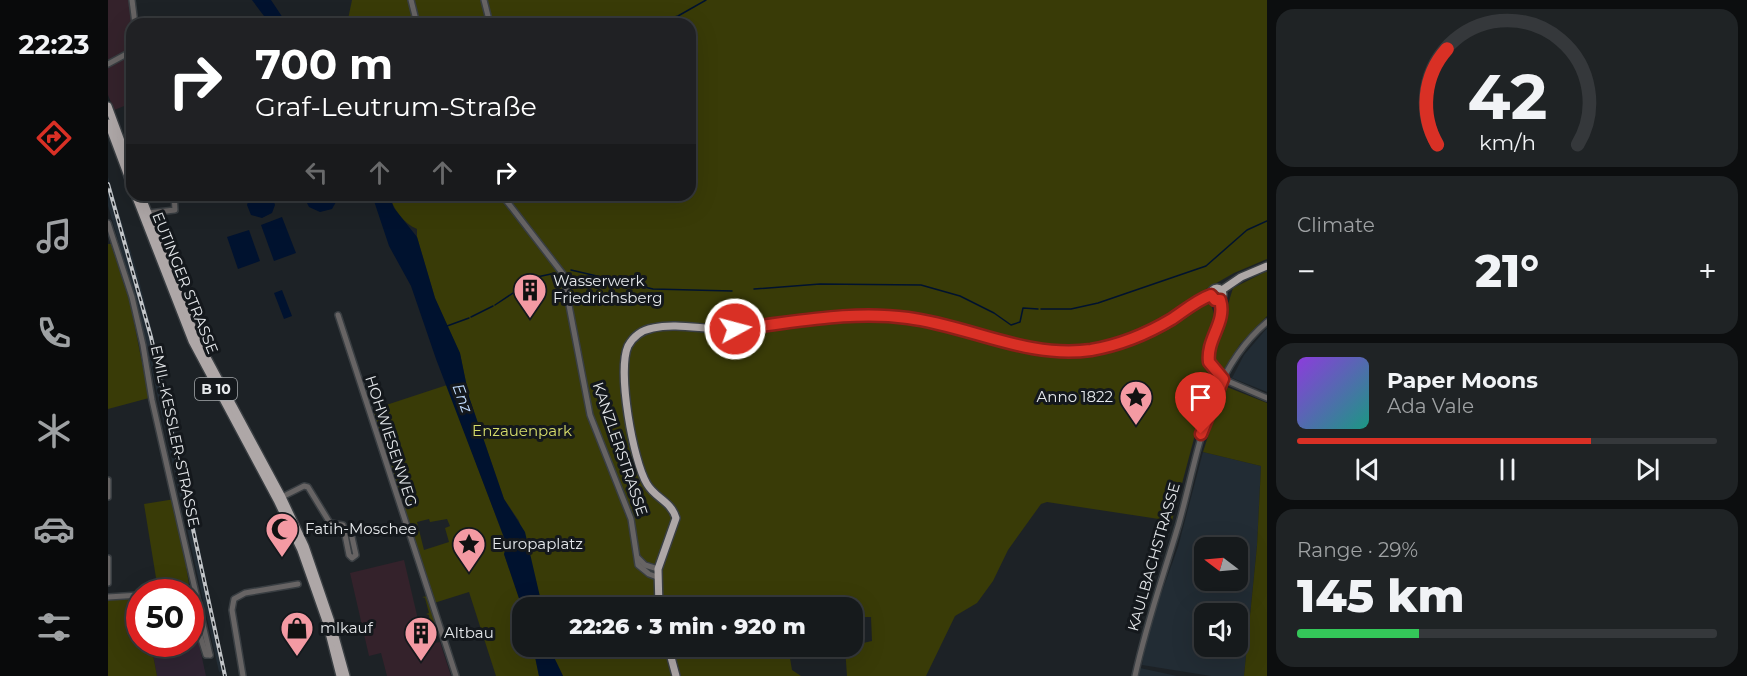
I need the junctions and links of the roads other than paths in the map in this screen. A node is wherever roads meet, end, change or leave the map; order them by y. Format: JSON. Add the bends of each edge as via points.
{"nodes":[{"id":1,"x":132,"y":0,"type":"edge"},
{"id":2,"x":411,"y":0,"type":"edge"},
{"id":3,"x":484,"y":0,"type":"edge"},
{"id":4,"x":134,"y":18,"type":"edge"},
{"id":5,"x":416,"y":18,"type":"edge"},
{"id":6,"x":488,"y":18,"type":"edge"},
{"id":7,"x":126,"y":54,"type":"edge"},
{"id":8,"x":108,"y":64,"type":"edge"},
{"id":9,"x":108,"y":106,"type":"edge"},
{"id":10,"x":108,"y":123,"type":"edge"},
{"id":11,"x":126,"y":155,"type":"edge"},
{"id":12,"x":126,"y":171,"type":"edge"},
{"id":13,"x":137,"y":201,"type":"edge"},
{"id":14,"x":143,"y":201,"type":"edge"},
{"id":15,"x":174,"y":201,"type":"edge"},
{"id":16,"x":507,"y":201,"type":"edge"},
{"id":17,"x":148,"y":213,"type":"junction"},
{"id":18,"x":108,"y":223,"type":"edge"},
{"id":19,"x":1267,"y":266,"type":"edge"},
{"id":20,"x":1222,"y":290,"type":"junction"},
{"id":21,"x":1211,"y":295,"type":"junction"},
{"id":22,"x":1220,"y":300,"type":"junction"},
{"id":23,"x":338,"y":315,"type":"dead end"},
{"id":24,"x":1267,"y":322,"type":"edge"},
{"id":25,"x":1223,"y":379,"type":"junction"},
{"id":26,"x":1267,"y":398,"type":"edge"},
{"id":27,"x":108,"y":480,"type":"edge"},
{"id":28,"x":108,"y":497,"type":"edge"},
{"id":29,"x":282,"y":497,"type":"junction"},
{"id":30,"x":352,"y":537,"type":"dead end"},
{"id":31,"x":108,"y":558,"type":"edge"},
{"id":32,"x":657,"y":573,"type":"junction"},
{"id":33,"x":193,"y":579,"type":"edge"},
{"id":34,"x":108,"y":583,"type":"edge"},
{"id":35,"x":298,"y":584,"type":"dead end"},
{"id":36,"x":126,"y":596,"type":"edge"},
{"id":37,"x":108,"y":597,"type":"edge"},
{"id":38,"x":658,"y":597,"type":"edge"},
{"id":39,"x":204,"y":629,"type":"edge"},
{"id":40,"x":204,"y":648,"type":"edge"},
{"id":41,"x":671,"y":657,"type":"edge"},
{"id":42,"x":243,"y":676,"type":"edge"},
{"id":43,"x":340,"y":676,"type":"edge"},
{"id":44,"x":346,"y":676,"type":"edge"},
{"id":45,"x":456,"y":676,"type":"edge"},
{"id":46,"x":675,"y":676,"type":"edge"},
{"id":47,"x":1135,"y":676,"type":"edge"}],
"edges":[{"from":1,"to":4,"type":"street"},
{"from":2,"to":5,"type":"street"},
{"from":3,"to":6,"type":"street"},
{"from":7,"to":8,"type":"street"},
{"from":9,"to":11,"type":"main road"},
{"from":10,"to":12,"type":"main road"},
{"from":13,"to":43,"type":"main road","name":"EUTINGER STRASSE","number":"B 10","via":[[192,341],[301,550]]},
{"from":14,"to":17,"type":"main road","name":"EUTINGER STRASSE","number":"B 10"},
{"from":15,"to":17,"type":"street","via":[[175,210]]},
{"from":16,"to":32,"type":"street","name":"KANZLERSTRASSE","via":[[563,274],[584,393],[631,519],[637,554],[642,563]]},
{"from":17,"to":29,"type":"main road","name":"EUTINGER STRASSE","number":"B 10","via":[[197,339]]},
{"from":18,"to":33,"type":"street","name":"EMIL-KESSLER-STRASSE","via":[[137,316]]},
{"from":19,"to":20,"type":"main road"},
{"from":20,"to":21,"type":"main road","via":[[1214,288]]},
{"from":20,"to":22,"type":"main road"},
{"from":21,"to":22,"type":"main road"},
{"from":21,"to":32,"type":"main road","via":[[1134,338],[1075,352],[1026,348],[938,324],[878,315],[815,318],[735,329],[662,327],[641,332],[629,345],[624,364],[632,432],[646,483],[670,506],[675,518]]},
{"from":22,"to":25,"type":"street","via":[[1222,313],[1208,353]]},
{"from":23,"to":45,"type":"street","name":"HOHWIESENWEG"},
{"from":24,"to":25,"type":"street","name":"KAULBACHSTRASSE","via":[[1242,348]]},
{"from":25,"to":26,"type":"street"},
{"from":25,"to":47,"type":"street","name":"KAULBACHSTRASSE","via":[[1201,434]]},
{"from":27,"to":28,"type":"street"},
{"from":29,"to":30,"type":"street","via":[[308,487],[330,523],[343,525],[352,558],[356,555]]},
{"from":29,"to":44,"type":"main road","name":"EUTINGER STRASSE","number":"B 10","via":[[311,560]]},
{"from":31,"to":34,"type":"street"},
{"from":32,"to":38,"type":"main road"},
{"from":35,"to":42,"type":"street","via":[[245,593],[233,600]]},
{"from":36,"to":37,"type":"street"},
{"from":39,"to":40,"type":"street","name":"EMIL-KESSLER-STRASSE","via":[[210,655]]},
{"from":41,"to":46,"type":"main road"}]}
